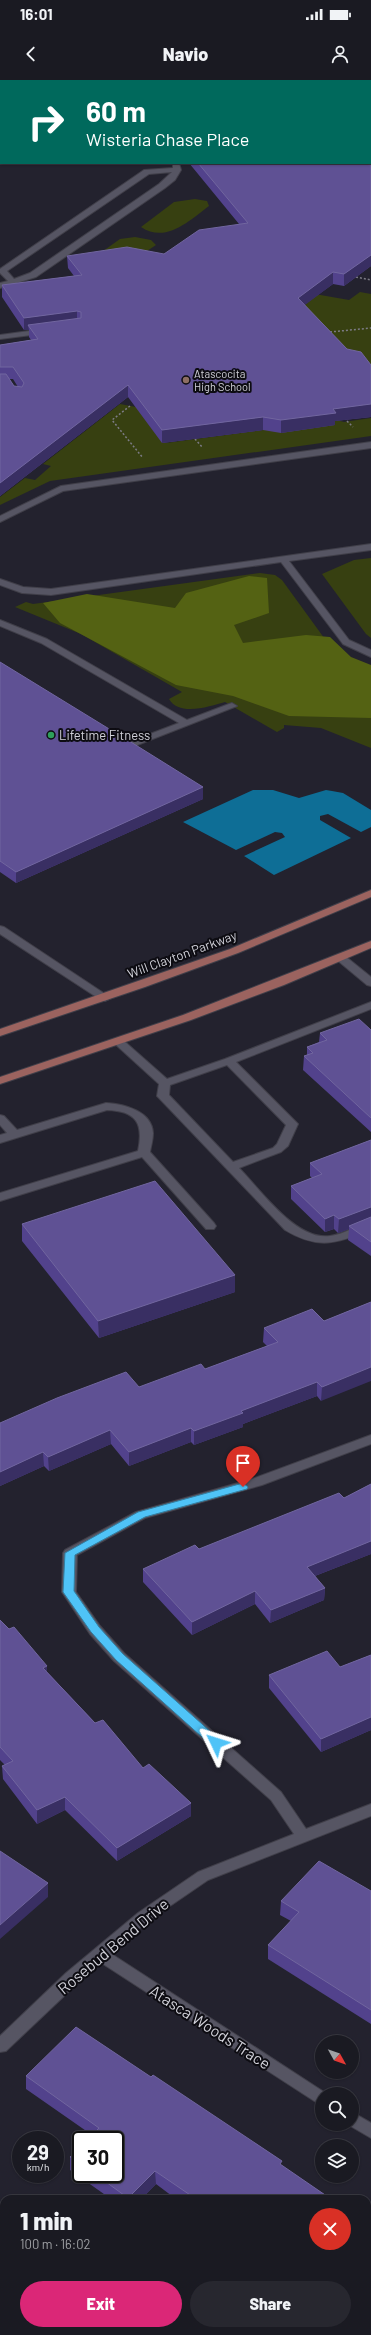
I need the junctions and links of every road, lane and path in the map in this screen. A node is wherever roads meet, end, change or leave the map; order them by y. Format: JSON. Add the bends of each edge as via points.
{"nodes":[{"id":1,"x":176,"y":166,"type":"edge"},
{"id":2,"x":356,"y":277,"type":"edge"},
{"id":3,"x":371,"y":280,"type":"edge"},
{"id":4,"x":13,"y":282,"type":"junction"},
{"id":5,"x":0,"y":286,"type":"edge"},
{"id":6,"x":371,"y":328,"type":"edge"},
{"id":7,"x":54,"y":330,"type":"edge"},
{"id":8,"x":330,"y":332,"type":"edge"},
{"id":9,"x":0,"y":337,"type":"edge"},
{"id":10,"x":130,"y":406,"type":"edge"},
{"id":11,"x":371,"y":445,"type":"edge"},
{"id":12,"x":146,"y":462,"type":"dead end"},
{"id":13,"x":0,"y":519,"type":"edge"},
{"id":14,"x":371,"y":547,"type":"edge"},
{"id":15,"x":284,"y":560,"type":"junction"},
{"id":16,"x":0,"y":582,"type":"edge"},
{"id":17,"x":0,"y":623,"type":"edge"},
{"id":18,"x":371,"y":654,"type":"edge"},
{"id":19,"x":232,"y":706,"type":"dead end"},
{"id":20,"x":186,"y":724,"type":"junction"},
{"id":21,"x":124,"y":747,"type":"edge"},
{"id":22,"x":371,"y":893,"type":"edge"},
{"id":23,"x":0,"y":929,"type":"edge"},
{"id":24,"x":371,"y":944,"type":"edge"},
{"id":25,"x":341,"y":958,"type":"junction"},
{"id":26,"x":371,"y":982,"type":"edge"},
{"id":27,"x":105,"y":998,"type":"junction"},
{"id":28,"x":371,"y":1005,"type":"edge"},
{"id":29,"x":0,"y":1032,"type":"edge"},
{"id":30,"x":120,"y":1043,"type":"junction"},
{"id":31,"x":229,"y":1061,"type":"junction"},
{"id":32,"x":0,"y":1081,"type":"edge"},
{"id":33,"x":165,"y":1084,"type":"junction"},
{"id":34,"x":0,"y":1118,"type":"edge"},
{"id":35,"x":14,"y":1134,"type":"junction"},
{"id":36,"x":0,"y":1139,"type":"edge"},
{"id":37,"x":144,"y":1153,"type":"junction"},
{"id":38,"x":231,"y":1167,"type":"junction"},
{"id":39,"x":0,"y":1197,"type":"edge"},
{"id":40,"x":371,"y":1225,"type":"edge"},
{"id":41,"x":210,"y":1226,"type":"dead end"},
{"id":42,"x":371,"y":1439,"type":"edge"},
{"id":43,"x":371,"y":1810,"type":"edge"},
{"id":44,"x":302,"y":1835,"type":"junction"},
{"id":45,"x":99,"y":1954,"type":"junction"},
{"id":46,"x":0,"y":2046,"type":"edge"},
{"id":47,"x":315,"y":2094,"type":"edge"},
{"id":48,"x":359,"y":2123,"type":"edge"},
{"id":49,"x":371,"y":2131,"type":"edge"}],
"edges":[{"from":1,"to":4,"type":"street","via":[[172,178],[162,186],[33,275]]},
{"from":1,"to":4,"type":"street","via":[[147,172],[2,271]]},
{"from":2,"to":3,"type":"path"},
{"from":4,"to":5,"type":"street"},
{"from":6,"to":8,"type":"path"},
{"from":7,"to":9,"type":"street"},
{"from":10,"to":12,"type":"path","via":[[112,420]]},
{"from":11,"to":13,"type":"street","via":[[61,489]]},
{"from":14,"to":15,"type":"street"},
{"from":15,"to":16,"type":"street","via":[[51,592],[22,590]]},
{"from":15,"to":18,"type":"street","via":[[346,642]]},
{"from":17,"to":20,"type":"street","via":[[44,641]]},
{"from":19,"to":20,"type":"street"},
{"from":20,"to":21,"type":"street"},
{"from":22,"to":27,"type":"main road","name":"Will Clayton Parkway","via":[[234,950]]},
{"from":23,"to":27,"type":"street"},
{"from":24,"to":25,"type":"main road"},
{"from":25,"to":26,"type":"street"},
{"from":25,"to":30,"type":"main road"},
{"from":27,"to":29,"type":"main road","name":"Will Clayton Parkway"},
{"from":28,"to":31,"type":"street"},
{"from":30,"to":32,"type":"main road"},
{"from":30,"to":33,"type":"street"},
{"from":31,"to":33,"type":"street"},
{"from":31,"to":38,"type":"street","via":[[292,1124],[282,1146],[277,1150]]},
{"from":33,"to":38,"type":"street","via":[[163,1096]]},
{"from":34,"to":35,"type":"street"},
{"from":35,"to":36,"type":"street"},
{"from":35,"to":37,"type":"street","via":[[106,1106],[114,1106],[135,1114],[144,1122],[147,1131]]},
{"from":37,"to":39,"type":"street"},
{"from":37,"to":41,"type":"street"},
{"from":38,"to":40,"type":"street","via":[[289,1227],[301,1236],[331,1242]]},
{"from":42,"to":44,"type":"street","via":[[257,1482],[141,1515],[70,1553],[69,1592],[95,1630],[119,1657],[276,1796]]},
{"from":43,"to":44,"type":"street","name":"Rosebud Bend Drive"},
{"from":44,"to":45,"type":"street","name":"Rosebud Bend Drive","via":[[203,1876],[143,1917]]},
{"from":45,"to":46,"type":"street","name":"Rosebud Bend Drive"},
{"from":45,"to":47,"type":"street","name":"Atasca Woods Trace"},
{"from":48,"to":49,"type":"street"}]}
